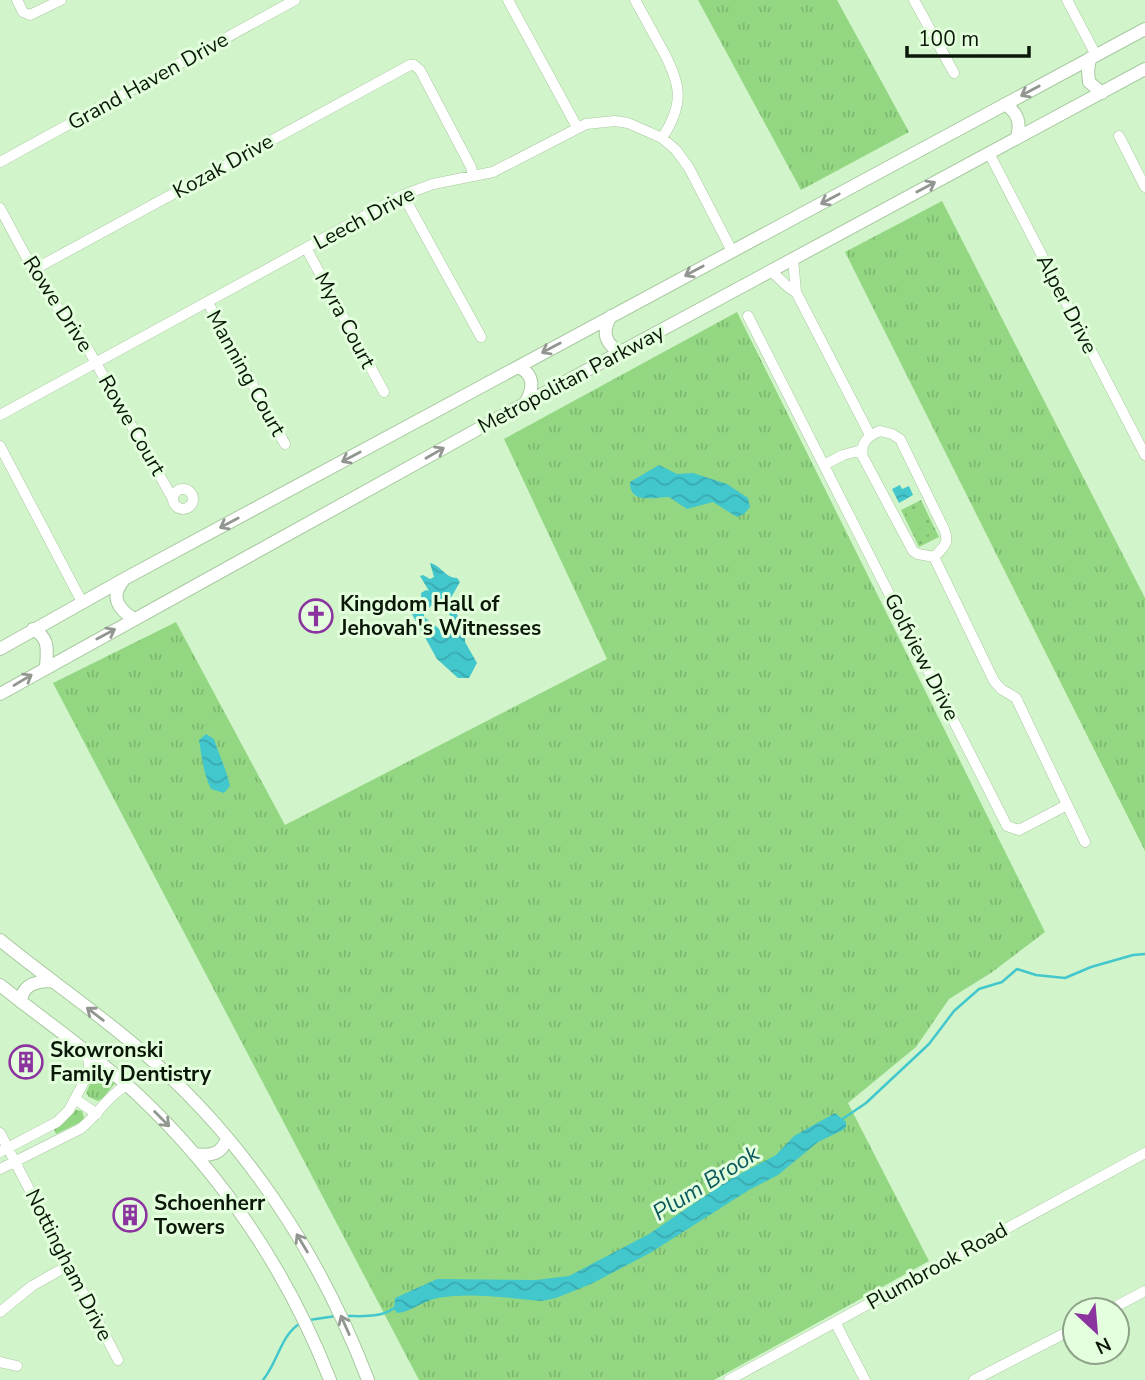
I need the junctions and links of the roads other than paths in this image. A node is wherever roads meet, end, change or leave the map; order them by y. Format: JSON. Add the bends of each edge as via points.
{"nodes":[{"id":1,"x":17,"y":0,"type":"edge"},
{"id":2,"x":61,"y":0,"type":"edge"},
{"id":3,"x":508,"y":0,"type":"edge"},
{"id":4,"x":635,"y":0,"type":"edge"},
{"id":5,"x":914,"y":0,"type":"edge"},
{"id":6,"x":1067,"y":0,"type":"edge"},
{"id":7,"x":290,"y":1,"type":"edge"},
{"id":8,"x":1145,"y":29,"type":"edge"},
{"id":9,"x":1093,"y":57,"type":"junction"},
{"id":10,"x":1145,"y":69,"type":"edge"},
{"id":11,"x":954,"y":73,"type":"dead end"},
{"id":12,"x":1102,"y":93,"type":"junction"},
{"id":13,"x":1005,"y":104,"type":"junction"},
{"id":14,"x":577,"y":127,"type":"junction"},
{"id":15,"x":1119,"y":136,"type":"dead end"},
{"id":16,"x":1017,"y":137,"type":"junction"},
{"id":17,"x":662,"y":138,"type":"junction"},
{"id":18,"x":989,"y":153,"type":"junction"},
{"id":19,"x":0,"y":162,"type":"edge"},
{"id":20,"x":473,"y":176,"type":"junction"},
{"id":21,"x":1145,"y":187,"type":"edge"},
{"id":22,"x":404,"y":195,"type":"junction"},
{"id":23,"x":0,"y":208,"type":"edge"},
{"id":24,"x":306,"y":248,"type":"junction"},
{"id":25,"x":733,"y":251,"type":"junction"},
{"id":26,"x":793,"y":259,"type":"junction"},
{"id":27,"x":33,"y":270,"type":"junction"},
{"id":28,"x":770,"y":271,"type":"junction"},
{"id":29,"x":796,"y":292,"type":"junction"},
{"id":30,"x":208,"y":303,"type":"junction"},
{"id":31,"x":611,"y":316,"type":"junction"},
{"id":32,"x":748,"y":316,"type":"dead end"},
{"id":33,"x":481,"y":337,"type":"dead end"},
{"id":34,"x":619,"y":352,"type":"junction"},
{"id":35,"x":96,"y":363,"type":"junction"},
{"id":36,"x":518,"y":366,"type":"junction"},
{"id":37,"x":383,"y":392,"type":"dead end"},
{"id":38,"x":524,"y":403,"type":"junction"},
{"id":39,"x":0,"y":415,"type":"edge"},
{"id":40,"x":870,"y":435,"type":"junction"},
{"id":41,"x":285,"y":444,"type":"dead end"},
{"id":42,"x":0,"y":446,"type":"edge"},
{"id":43,"x":862,"y":450,"type":"junction"},
{"id":44,"x":1145,"y":455,"type":"edge"},
{"id":45,"x":824,"y":465,"type":"junction"},
{"id":46,"x":168,"y":487,"type":"junction"},
{"id":47,"x":180,"y":489,"type":"junction"},
{"id":48,"x":173,"y":499,"type":"junction"},
{"id":49,"x":934,"y":557,"type":"junction"},
{"id":50,"x":126,"y":578,"type":"junction"},
{"id":51,"x":82,"y":602,"type":"junction"},
{"id":52,"x":134,"y":619,"type":"junction"},
{"id":53,"x":33,"y":629,"type":"junction"},
{"id":54,"x":0,"y":649,"type":"edge"},
{"id":55,"x":46,"y":667,"type":"junction"},
{"id":56,"x":0,"y":694,"type":"edge"},
{"id":57,"x":1067,"y":805,"type":"junction"},
{"id":58,"x":1085,"y":842,"type":"dead end"},
{"id":59,"x":0,"y":940,"type":"edge"},
{"id":60,"x":52,"y":981,"type":"junction"},
{"id":61,"x":0,"y":985,"type":"edge"},
{"id":62,"x":21,"y":1002,"type":"junction"},
{"id":63,"x":86,"y":1051,"type":"junction"},
{"id":64,"x":127,"y":1085,"type":"junction"},
{"id":65,"x":75,"y":1099,"type":"junction"},
{"id":66,"x":97,"y":1114,"type":"junction"},
{"id":67,"x":46,"y":1128,"type":"junction"},
{"id":68,"x":0,"y":1133,"type":"edge"},
{"id":69,"x":228,"y":1138,"type":"junction"},
{"id":70,"x":53,"y":1142,"type":"junction"},
{"id":71,"x":4,"y":1149,"type":"edge"},
{"id":72,"x":1145,"y":1153,"type":"edge"},
{"id":73,"x":194,"y":1154,"type":"junction"},
{"id":74,"x":15,"y":1161,"type":"junction"},
{"id":75,"x":0,"y":1169,"type":"edge"},
{"id":76,"x":69,"y":1265,"type":"junction"},
{"id":77,"x":0,"y":1312,"type":"edge"},
{"id":78,"x":835,"y":1322,"type":"junction"},
{"id":79,"x":1061,"y":1335,"type":"edge"},
{"id":80,"x":118,"y":1360,"type":"dead end"},
{"id":81,"x":0,"y":1362,"type":"edge"},
{"id":82,"x":17,"y":1366,"type":"dead end"},
{"id":83,"x":330,"y":1380,"type":"edge"},
{"id":84,"x":368,"y":1380,"type":"edge"},
{"id":85,"x":729,"y":1380,"type":"edge"},
{"id":86,"x":865,"y":1380,"type":"edge"},
{"id":87,"x":974,"y":1380,"type":"edge"}],
"edges":[{"from":1,"to":2,"type":"street","via":[[28,15]]},
{"from":3,"to":14,"type":"street"},
{"from":4,"to":17,"type":"street","via":[[678,85],[676,111]]},
{"from":5,"to":11,"type":"street"},
{"from":6,"to":9,"type":"street"},
{"from":7,"to":19,"type":"street","name":"Grand Haven Drive"},
{"from":8,"to":9,"type":"main road","name":"Metropolitan Parkway"},
{"from":9,"to":12,"type":"main road","via":[[1089,82]]},
{"from":9,"to":13,"type":"main road","name":"Metropolitan Parkway","one_way":true},
{"from":10,"to":12,"type":"main road","name":"Metropolitan Parkway"},
{"from":12,"to":16,"type":"main road","name":"Metropolitan Parkway"},
{"from":13,"to":16,"type":"main road","via":[[1017,116]]},
{"from":13,"to":25,"type":"main road","name":"Metropolitan Parkway","one_way":true},
{"from":14,"to":17,"type":"street","name":"Leech Drive","via":[[628,123]]},
{"from":14,"to":20,"type":"street","name":"Leech Drive","via":[[502,168]]},
{"from":15,"to":21,"type":"street"},
{"from":16,"to":18,"type":"main road","name":"Metropolitan Parkway"},
{"from":17,"to":25,"type":"street","name":"Leech Drive","via":[[689,168]]},
{"from":26,"to":18,"type":"main road","name":"Metropolitan Parkway","one_way":true},
{"from":18,"to":44,"type":"street","name":"Alper Drive"},
{"from":20,"to":22,"type":"street","name":"Leech Drive"},
{"from":20,"to":27,"type":"street","name":"Kozak Drive","via":[[420,70],[406,66]]},
{"from":22,"to":24,"type":"street","name":"Leech Drive"},
{"from":22,"to":33,"type":"street"},
{"from":23,"to":27,"type":"street","name":"Rowe Drive"},
{"from":24,"to":30,"type":"street","name":"Leech Drive"},
{"from":24,"to":37,"type":"street","name":"Myra Court"},
{"from":25,"to":31,"type":"main road","name":"Metropolitan Parkway","one_way":true},
{"from":26,"to":28,"type":"main road","name":"Metropolitan Parkway"},
{"from":26,"to":29,"type":"street"},
{"from":27,"to":35,"type":"street","name":"Rowe Drive"},
{"from":28,"to":29,"type":"street"},
{"from":28,"to":34,"type":"main road","name":"Metropolitan Parkway"},
{"from":29,"to":40,"type":"street"},
{"from":30,"to":35,"type":"street","name":"Leech Drive"},
{"from":30,"to":41,"type":"street","name":"Manning Court"},
{"from":31,"to":34,"type":"main road","via":[[605,337]]},
{"from":31,"to":36,"type":"main road","name":"Metropolitan Parkway","one_way":true},
{"from":32,"to":45,"type":"street","name":"Golfview Drive"},
{"from":34,"to":38,"type":"main road","name":"Metropolitan Parkway"},
{"from":35,"to":39,"type":"street","name":"Leech Drive"},
{"from":35,"to":46,"type":"street","name":"Rowe Court"},
{"from":36,"to":38,"type":"main road","via":[[528,373],[532,384]]},
{"from":36,"to":50,"type":"main road","name":"Metropolitan Parkway","one_way":true},
{"from":52,"to":38,"type":"main road","name":"Metropolitan Parkway","one_way":true},
{"from":40,"to":43,"type":"street"},
{"from":40,"to":49,"type":"street","via":[[880,431],[892,434],[904,446],[948,538]]},
{"from":42,"to":51,"type":"street"},
{"from":43,"to":45,"type":"street"},
{"from":43,"to":49,"type":"street","via":[[913,551]]},
{"from":45,"to":57,"type":"street","name":"Golfview Drive","via":[[1007,826],[1019,830]]},
{"from":46,"to":47,"type":"street","name":"Rowe Court"},
{"from":46,"to":48,"type":"street","name":"Rowe Court"},
{"from":47,"to":48,"type":"street","name":"Rowe Court"},
{"from":47,"to":48,"type":"street","name":"Rowe Court","via":[[191,493],[190,505],[181,508]]},
{"from":49,"to":57,"type":"street","via":[[994,681],[1016,698]]},
{"from":50,"to":51,"type":"main road","name":"Metropolitan Parkway"},
{"from":50,"to":52,"type":"main road","via":[[116,599]]},
{"from":51,"to":53,"type":"main road","name":"Metropolitan Parkway"},
{"from":55,"to":52,"type":"main road","name":"Metropolitan Parkway","one_way":true},
{"from":53,"to":54,"type":"main road","name":"Metropolitan Parkway"},
{"from":53,"to":55,"type":"main road","via":[[47,643]]},
{"from":56,"to":55,"type":"main road","name":"Metropolitan Parkway","one_way":true},
{"from":57,"to":58,"type":"street"},
{"from":59,"to":60,"type":"main road"},
{"from":60,"to":62,"type":"main road","via":[[30,985]]},
{"from":69,"to":60,"type":"main road","one_way":true,"via":[[147,1055]]},
{"from":61,"to":62,"type":"main road"},
{"from":62,"to":63,"type":"main road"},
{"from":63,"to":64,"type":"main road"},
{"from":63,"to":65,"type":"street","via":[[89,1072]]},
{"from":64,"to":66,"type":"street"},
{"from":64,"to":73,"type":"main road","one_way":true},
{"from":65,"to":66,"type":"street"},
{"from":65,"to":67,"type":"street","via":[[61,1118]]},
{"from":66,"to":70,"type":"street","via":[[80,1129]]},
{"from":67,"to":70,"type":"street"},
{"from":67,"to":71,"type":"street"},
{"from":68,"to":71,"type":"street","name":"Nottingham Drive"},
{"from":69,"to":73,"type":"main road","via":[[215,1154]]},
{"from":84,"to":69,"type":"main road","one_way":true,"via":[[335,1303],[285,1215]]},
{"from":70,"to":74,"type":"street"},
{"from":71,"to":74,"type":"street","name":"Nottingham Drive"},
{"from":72,"to":78,"type":"street","name":"Plumbrook Road"},
{"from":73,"to":83,"type":"main road","via":[[253,1231],[303,1318]]},
{"from":74,"to":75,"type":"street"},
{"from":74,"to":76,"type":"street","name":"Nottingham Drive"},
{"from":76,"to":77,"type":"street"},
{"from":76,"to":80,"type":"street","name":"Nottingham Drive"},
{"from":78,"to":85,"type":"street","name":"Plumbrook Road"},
{"from":78,"to":86,"type":"street"},
{"from":79,"to":87,"type":"street"},
{"from":81,"to":82,"type":"street"}]}
